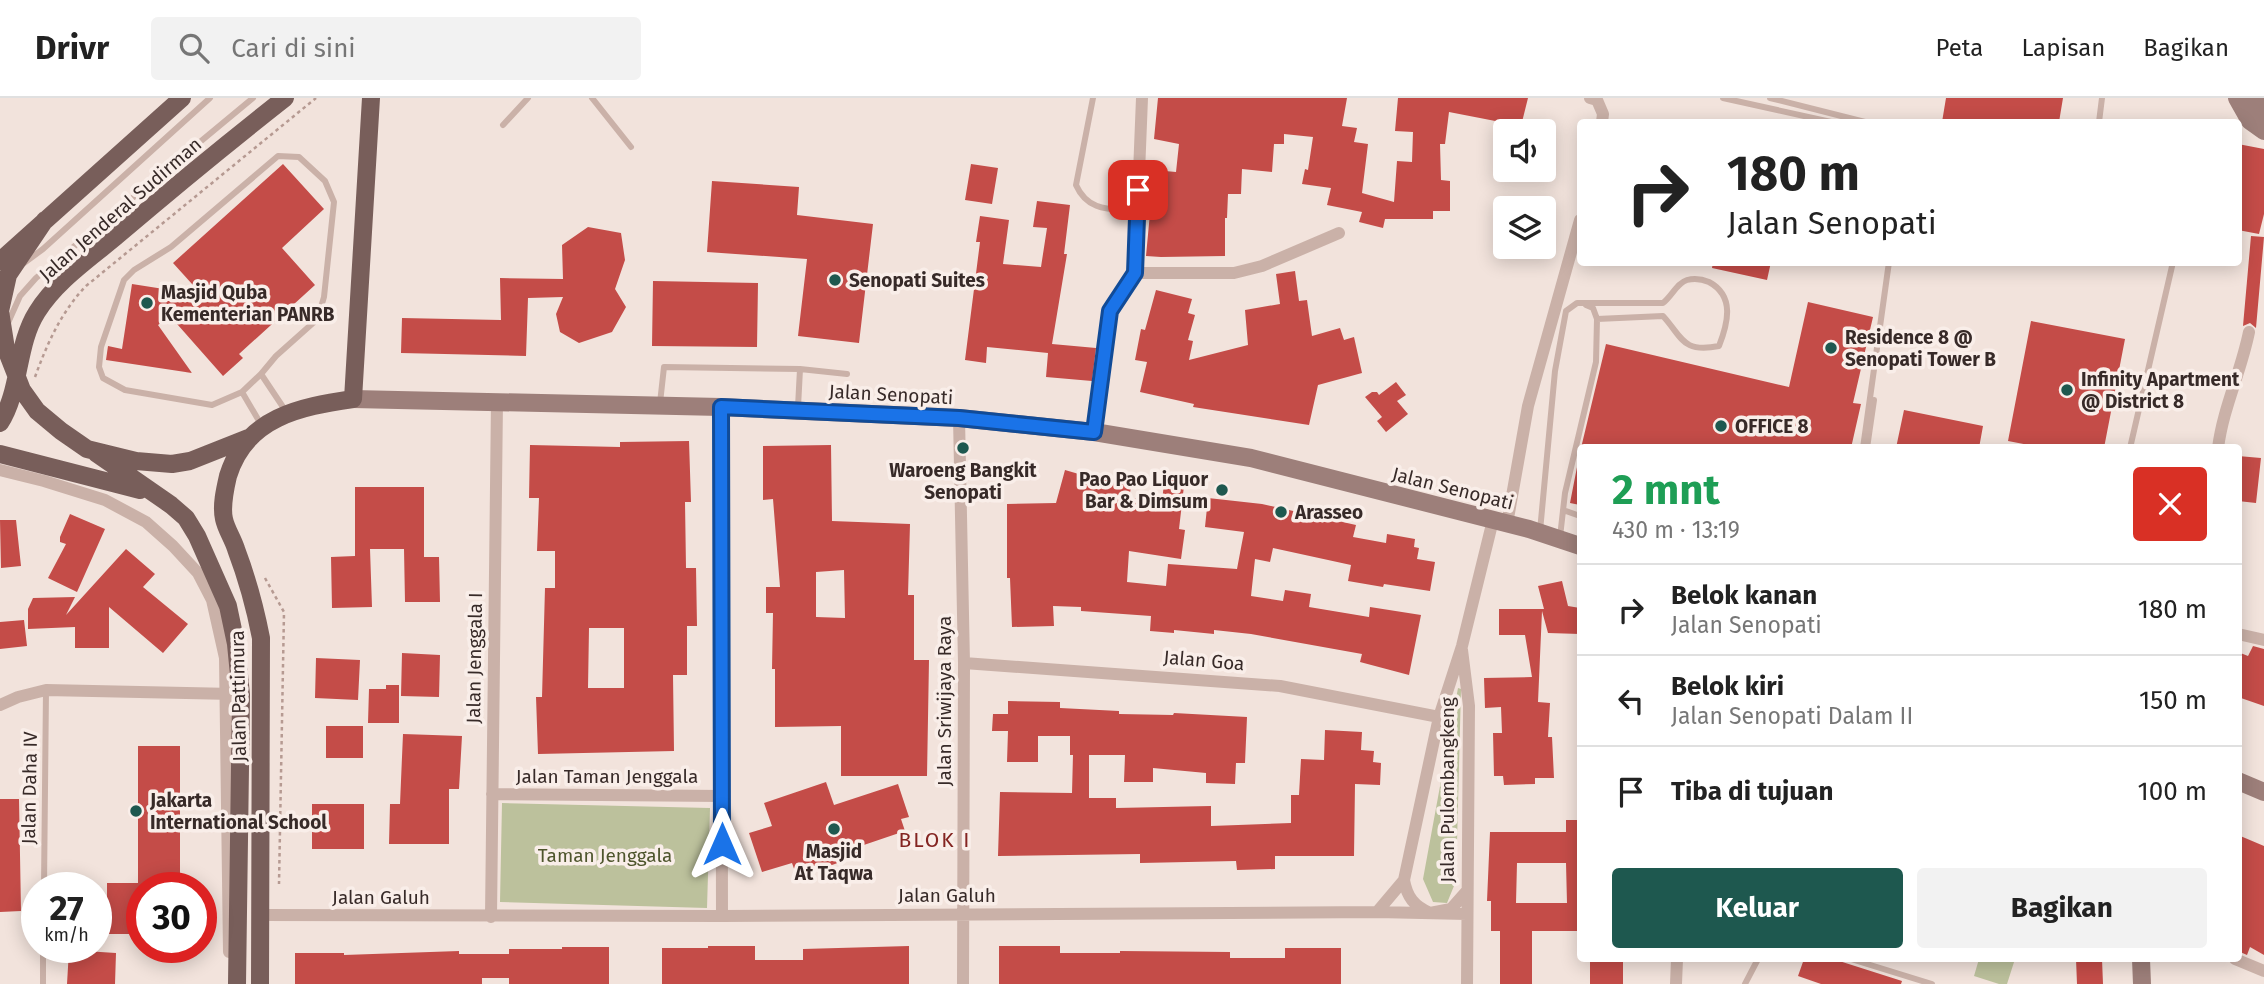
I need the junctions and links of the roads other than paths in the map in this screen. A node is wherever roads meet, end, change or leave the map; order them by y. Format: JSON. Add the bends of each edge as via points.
{"nodes":[{"id":1,"x":182,"y":98,"type":"edge"},
{"id":2,"x":210,"y":98,"type":"edge"},
{"id":3,"x":253,"y":98,"type":"edge"},
{"id":4,"x":285,"y":98,"type":"edge"},
{"id":5,"x":371,"y":98,"type":"edge"},
{"id":6,"x":528,"y":98,"type":"edge"},
{"id":7,"x":593,"y":98,"type":"edge"},
{"id":8,"x":1093,"y":98,"type":"edge"},
{"id":9,"x":1142,"y":98,"type":"edge"},
{"id":10,"x":1723,"y":98,"type":"edge"},
{"id":11,"x":1770,"y":98,"type":"edge"},
{"id":12,"x":2102,"y":98,"type":"edge"},
{"id":13,"x":2237,"y":98,"type":"edge"},
{"id":14,"x":2256,"y":98,"type":"edge"},
{"id":15,"x":1594,"y":99,"type":"edge"},
{"id":16,"x":2264,"y":113,"type":"edge"},
{"id":17,"x":1602,"y":119,"type":"edge"},
{"id":18,"x":1818,"y":119,"type":"edge"},
{"id":19,"x":1854,"y":119,"type":"edge"},
{"id":20,"x":2099,"y":119,"type":"edge"},
{"id":21,"x":503,"y":125,"type":"dead end"},
{"id":22,"x":2264,"y":131,"type":"edge"},
{"id":23,"x":631,"y":147,"type":"dead end"},
{"id":24,"x":1137,"y":212,"type":"junction"},
{"id":25,"x":1577,"y":231,"type":"edge"},
{"id":26,"x":1339,"y":233,"type":"dead end"},
{"id":27,"x":1890,"y":266,"type":"edge"},
{"id":28,"x":2172,"y":266,"type":"edge"},
{"id":29,"x":3,"y":272,"type":"edge"},
{"id":30,"x":1135,"y":273,"type":"junction"},
{"id":31,"x":1577,"y":303,"type":"junction"},
{"id":32,"x":1597,"y":319,"type":"junction"},
{"id":33,"x":2249,"y":332,"type":"dead end"},
{"id":34,"x":2,"y":349,"type":"edge"},
{"id":35,"x":800,"y":369,"type":"junction"},
{"id":36,"x":261,"y":374,"type":"junction"},
{"id":37,"x":847,"y":374,"type":"dead end"},
{"id":38,"x":16,"y":375,"type":"junction"},
{"id":39,"x":242,"y":392,"type":"junction"},
{"id":40,"x":353,"y":399,"type":"junction"},
{"id":41,"x":497,"y":401,"type":"junction"},
{"id":42,"x":660,"y":405,"type":"junction"},
{"id":43,"x":721,"y":407,"type":"junction"},
{"id":44,"x":798,"y":410,"type":"junction"},
{"id":45,"x":286,"y":413,"type":"junction"},
{"id":46,"x":959,"y":418,"type":"junction"},
{"id":47,"x":0,"y":423,"type":"edge"},
{"id":48,"x":262,"y":426,"type":"junction"},
{"id":49,"x":1094,"y":432,"type":"junction"},
{"id":50,"x":248,"y":438,"type":"junction"},
{"id":51,"x":1577,"y":444,"type":"edge"},
{"id":52,"x":1866,"y":444,"type":"edge"},
{"id":53,"x":2131,"y":444,"type":"edge"},
{"id":54,"x":2219,"y":444,"type":"edge"},
{"id":55,"x":1577,"y":445,"type":"edge"},
{"id":56,"x":96,"y":453,"type":"junction"},
{"id":57,"x":0,"y":454,"type":"edge"},
{"id":58,"x":0,"y":470,"type":"edge"},
{"id":59,"x":153,"y":493,"type":"junction"},
{"id":60,"x":1563,"y":510,"type":"junction"},
{"id":61,"x":1577,"y":515,"type":"edge"},
{"id":62,"x":1500,"y":522,"type":"junction"},
{"id":63,"x":1540,"y":533,"type":"junction"},
{"id":64,"x":1560,"y":539,"type":"junction"},
{"id":65,"x":1577,"y":545,"type":"edge"},
{"id":66,"x":2242,"y":635,"type":"edge"},
{"id":67,"x":2264,"y":640,"type":"edge"},
{"id":68,"x":1462,"y":646,"type":"junction"},
{"id":69,"x":964,"y":663,"type":"junction"},
{"id":70,"x":1450,"y":679,"type":"junction"},
{"id":71,"x":1466,"y":681,"type":"junction"},
{"id":72,"x":46,"y":690,"type":"junction"},
{"id":73,"x":233,"y":694,"type":"junction"},
{"id":74,"x":0,"y":705,"type":"edge"},
{"id":75,"x":1438,"y":717,"type":"junction"},
{"id":76,"x":2242,"y":783,"type":"edge"},
{"id":77,"x":2264,"y":792,"type":"edge"},
{"id":78,"x":492,"y":794,"type":"junction"},
{"id":79,"x":723,"y":796,"type":"junction"},
{"id":80,"x":44,"y":872,"type":"edge"},
{"id":81,"x":1405,"y":880,"type":"junction"},
{"id":82,"x":1466,"y":892,"type":"junction"},
{"id":83,"x":1377,"y":912,"type":"junction"},
{"id":84,"x":1430,"y":913,"type":"junction"},
{"id":85,"x":964,"y":914,"type":"junction"},
{"id":86,"x":1467,"y":914,"type":"junction"},
{"id":87,"x":260,"y":915,"type":"junction"},
{"id":88,"x":722,"y":916,"type":"junction"},
{"id":89,"x":491,"y":917,"type":"junction"},
{"id":90,"x":1676,"y":962,"type":"edge"},
{"id":91,"x":1756,"y":962,"type":"edge"},
{"id":92,"x":1861,"y":962,"type":"edge"},
{"id":93,"x":2141,"y":962,"type":"edge"},
{"id":94,"x":2242,"y":962,"type":"edge"},
{"id":95,"x":43,"y":963,"type":"edge"},
{"id":96,"x":2264,"y":971,"type":"edge"},
{"id":97,"x":43,"y":984,"type":"edge"},
{"id":98,"x":228,"y":984,"type":"edge"},
{"id":99,"x":237,"y":984,"type":"edge"},
{"id":100,"x":260,"y":984,"type":"edge"},
{"id":101,"x":963,"y":984,"type":"edge"},
{"id":102,"x":1467,"y":984,"type":"edge"},
{"id":103,"x":1676,"y":984,"type":"edge"},
{"id":104,"x":1745,"y":984,"type":"edge"},
{"id":105,"x":1932,"y":984,"type":"edge"},
{"id":106,"x":2142,"y":984,"type":"edge"}],
"edges":[{"from":1,"to":29,"type":"main road","via":[[45,220]]},
{"from":2,"to":29,"type":"lane","via":[[43,249]]},
{"from":3,"to":34,"type":"lane","via":[[36,278],[20,296]]},
{"from":4,"to":38,"type":"main road","name":"Jalan Jenderal Sudirman","via":[[52,293],[36,313]]},
{"from":5,"to":40,"type":"main road"},
{"from":6,"to":21,"type":"lane"},
{"from":7,"to":23,"type":"lane"},
{"from":8,"to":24,"type":"lane","via":[[1076,185],[1091,205]]},
{"from":9,"to":24,"type":"street"},
{"from":10,"to":18,"type":"lane"},
{"from":11,"to":19,"type":"lane"},
{"from":12,"to":20,"type":"lane"},
{"from":13,"to":22,"type":"main road","via":[[2250,121]]},
{"from":14,"to":16,"type":"main road"},
{"from":15,"to":17,"type":"street"},
{"from":24,"to":30,"type":"street"},
{"from":25,"to":62,"type":"street","name":"Jalan Pulombangkeng"},
{"from":26,"to":30,"type":"street","via":[[1234,273]]},
{"from":27,"to":52,"type":"lane"},
{"from":28,"to":53,"type":"lane"},
{"from":29,"to":34,"type":"main road"},
{"from":30,"to":49,"type":"street","via":[[1110,311]]},
{"from":31,"to":32,"type":"lane","via":[[1590,306]]},
{"from":31,"to":32,"type":"lane","via":[[1663,303],[1680,283],[1690,279],[1720,288],[1728,307],[1727,327],[1718,346],[1705,348],[1682,342],[1663,316]]},
{"from":31,"to":63,"type":"lane","via":[[1566,311],[1555,371]]},
{"from":32,"to":51,"type":"lane","via":[[1595,362]]},
{"from":33,"to":54,"type":"street"},
{"from":34,"to":38,"type":"main road"},
{"from":35,"to":37,"type":"lane"},
{"from":35,"to":42,"type":"lane","via":[[664,367]]},
{"from":35,"to":44,"type":"lane"},
{"from":36,"to":39,"type":"lane"},
{"from":36,"to":39,"type":"lane","via":[[318,317],[324,297],[334,202],[325,180],[299,157],[278,156],[171,247],[134,270],[124,280],[101,347],[103,378],[125,390],[212,405]]},
{"from":36,"to":45,"type":"lane"},
{"from":38,"to":47,"type":"main road","name":"Jalan Jenderal Sudirman"},
{"from":38,"to":56,"type":"main road","via":[[37,411]]},
{"from":39,"to":48,"type":"lane"},
{"from":40,"to":41,"type":"main road","name":"Jalan Senopati"},
{"from":40,"to":45,"type":"main road"},
{"from":41,"to":42,"type":"main road","name":"Jalan Senopati"},
{"from":41,"to":78,"type":"street","name":"Jalan Jenggala I"},
{"from":42,"to":43,"type":"main road","name":"Jalan Senopati"},
{"from":43,"to":44,"type":"main road","name":"Jalan Senopati"},
{"from":43,"to":79,"type":"street"},
{"from":44,"to":46,"type":"main road","name":"Jalan Senopati"},
{"from":45,"to":48,"type":"main road"},
{"from":46,"to":49,"type":"main road","name":"Jalan Senopati"},
{"from":46,"to":69,"type":"street","name":"Jalan Sriwijaya Raya"},
{"from":48,"to":50,"type":"main road"},
{"from":49,"to":62,"type":"main road","name":"Jalan Senopati","via":[[1251,458]]},
{"from":50,"to":56,"type":"main road","via":[[172,464]]},
{"from":50,"to":87,"type":"main road","name":"Jalan Pattimura","via":[[229,474],[223,516],[253,597],[261,638]]},
{"from":55,"to":60,"type":"lane"},
{"from":56,"to":59,"type":"main road","name":"Jalan Pattimura"},
{"from":57,"to":59,"type":"main road"},
{"from":58,"to":73,"type":"street","name":"Jalan Pattimura","via":[[105,500],[146,522],[173,546],[198,573],[212,600]]},
{"from":59,"to":73,"type":"main road","name":"Jalan Pattimura","via":[[186,518],[228,606],[236,644]]},
{"from":60,"to":61,"type":"lane"},
{"from":60,"to":64,"type":"lane"},
{"from":62,"to":63,"type":"main road","name":"Jalan Senopati"},
{"from":62,"to":68,"type":"street","name":"Jalan Pulombangkeng"},
{"from":63,"to":64,"type":"main road","name":"Jalan Senopati"},
{"from":64,"to":65,"type":"main road","name":"Jalan Senopati"},
{"from":66,"to":67,"type":"street"},
{"from":68,"to":70,"type":"street","name":"Jalan Pulombangkeng"},
{"from":68,"to":71,"type":"street","name":"Jalan Pulombangkeng"},
{"from":69,"to":75,"type":"street","name":"Jalan Goa","via":[[1280,686]]},
{"from":69,"to":85,"type":"street","name":"Jalan Sriwijaya Raya"},
{"from":70,"to":71,"type":"street"},
{"from":70,"to":75,"type":"street","name":"Jalan Pulombangkeng"},
{"from":71,"to":82,"type":"street","name":"Jalan Pulombangkeng"},
{"from":72,"to":73,"type":"street"},
{"from":72,"to":74,"type":"street"},
{"from":72,"to":80,"type":"lane","name":"Jalan Daha IV"},
{"from":73,"to":98,"type":"street","name":"Jalan Pattimura"},
{"from":73,"to":99,"type":"main road","name":"Jalan Pattimura"},
{"from":75,"to":81,"type":"street","name":"Jalan Pulombangkeng"},
{"from":76,"to":77,"type":"main road"},
{"from":78,"to":79,"type":"street","name":"Jalan Taman Jenggala"},
{"from":78,"to":89,"type":"street","name":"Jalan Jenggala I"},
{"from":79,"to":88,"type":"street"},
{"from":81,"to":83,"type":"street","name":"Jalan Pulombangkeng"},
{"from":81,"to":84,"type":"street","via":[[1411,901]]},
{"from":82,"to":84,"type":"street","name":"Jalan Pulombangkeng","via":[[1451,909]]},
{"from":82,"to":86,"type":"street","name":"Jalan Pulombangkeng"},
{"from":83,"to":84,"type":"street","name":"Jalan Galuh"},
{"from":83,"to":85,"type":"street","name":"Jalan Galuh"},
{"from":84,"to":86,"type":"street","name":"Jalan Galuh"},
{"from":85,"to":88,"type":"street","name":"Jalan Galuh"},
{"from":85,"to":101,"type":"street","name":"Jalan Sriwijaya Raya"},
{"from":86,"to":102,"type":"street","name":"Jalan Pulombangkeng"},
{"from":87,"to":89,"type":"street","name":"Jalan Galuh"},
{"from":87,"to":100,"type":"main road","name":"Jalan Pattimura"},
{"from":88,"to":89,"type":"street","name":"Jalan Galuh"},
{"from":90,"to":103,"type":"street"},
{"from":91,"to":104,"type":"lane"},
{"from":92,"to":105,"type":"lane"},
{"from":93,"to":106,"type":"main road"},
{"from":94,"to":96,"type":"street"},
{"from":95,"to":97,"type":"lane"}]}
